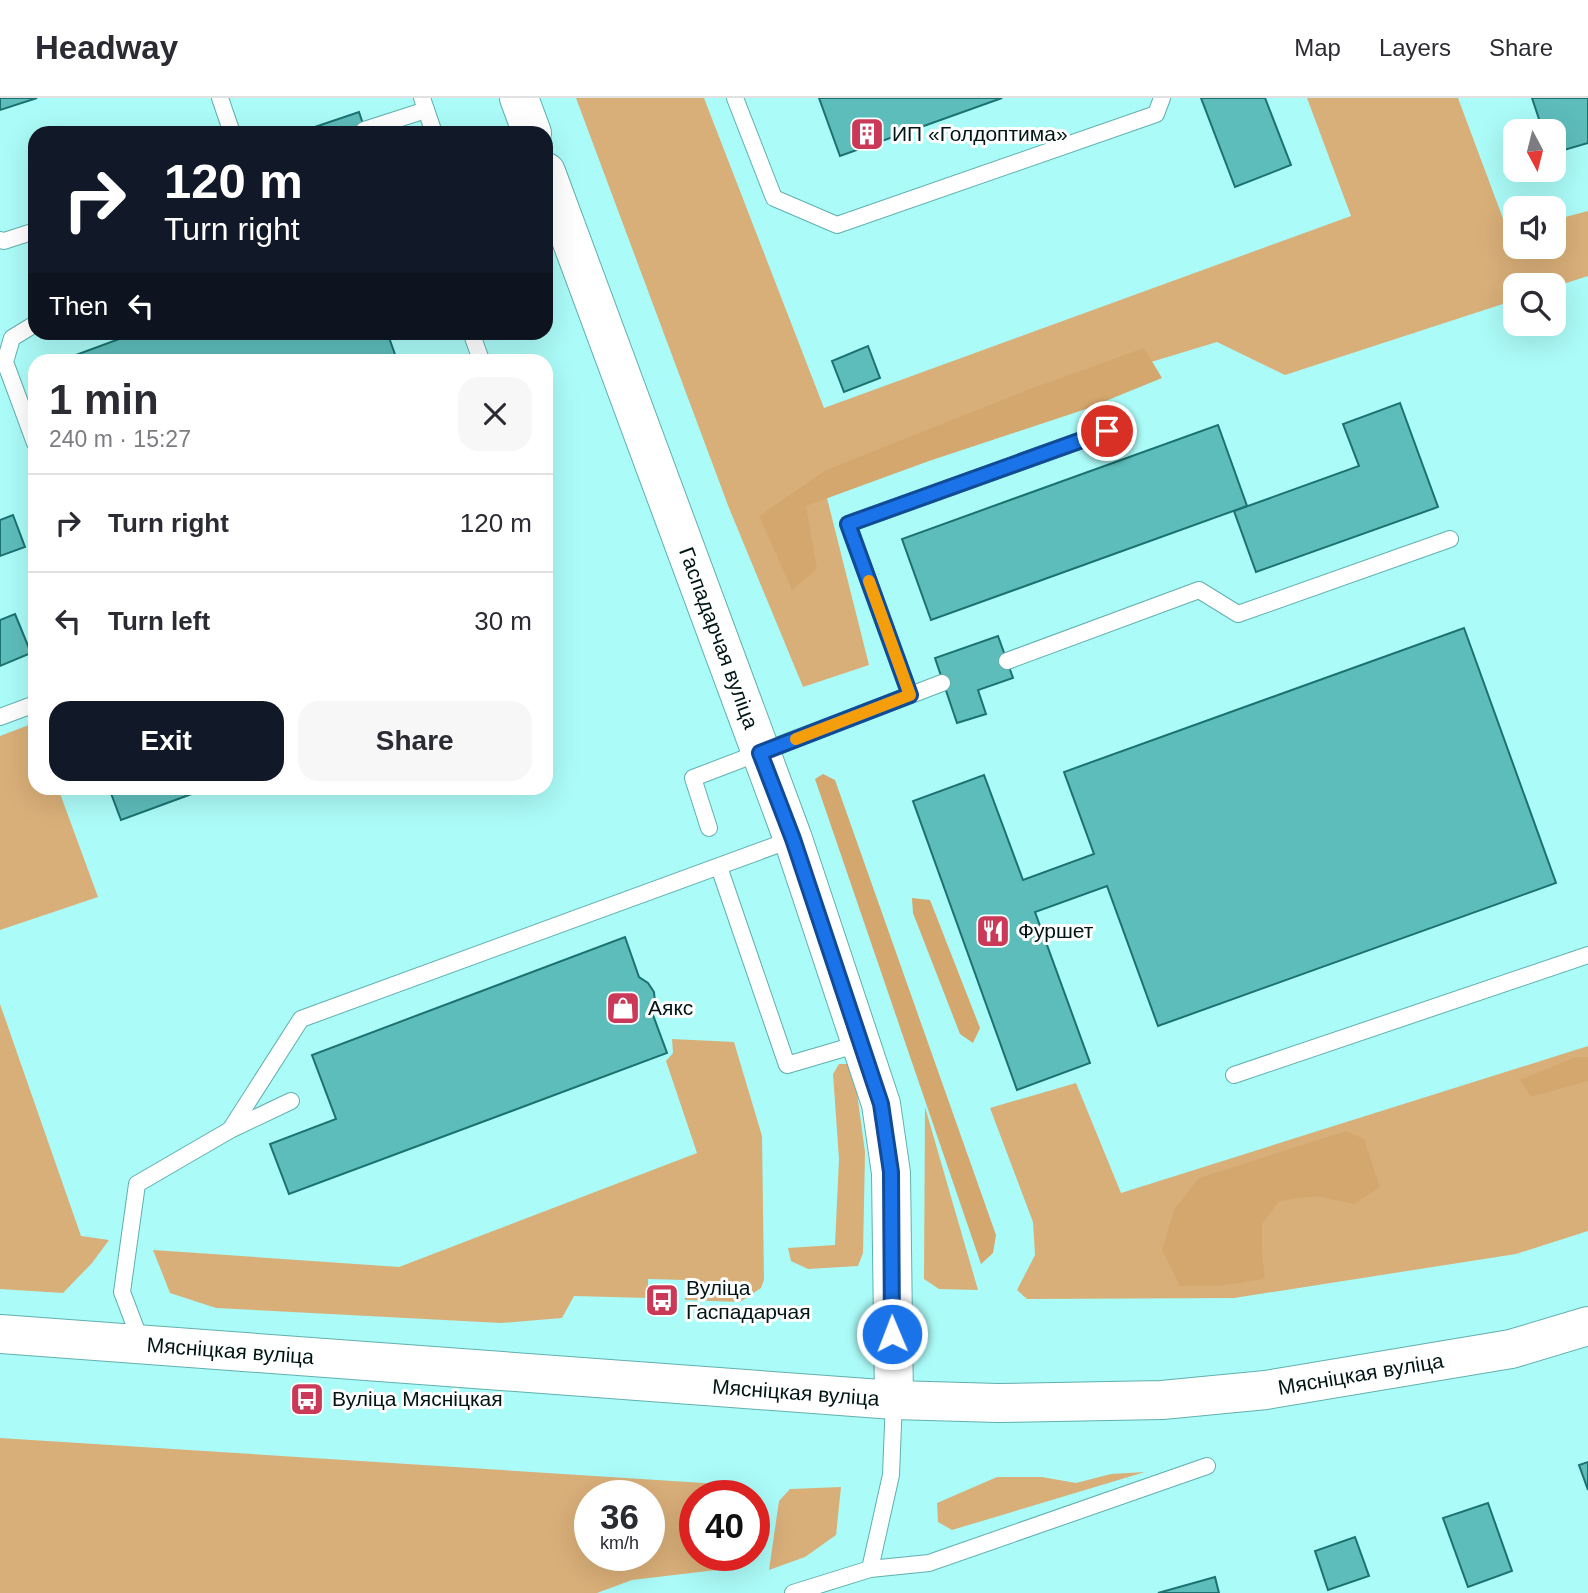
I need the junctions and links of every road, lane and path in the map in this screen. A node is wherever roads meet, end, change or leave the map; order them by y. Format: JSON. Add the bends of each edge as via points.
{"nodes":[{"id":1,"x":220,"y":98,"type":"edge"},
{"id":2,"x":519,"y":98,"type":"edge"},
{"id":3,"x":735,"y":98,"type":"edge"},
{"id":4,"x":1162,"y":98,"type":"edge"},
{"id":5,"x":424,"y":104,"type":"edge"},
{"id":6,"x":230,"y":126,"type":"edge"},
{"id":7,"x":374,"y":126,"type":"edge"},
{"id":8,"x":432,"y":126,"type":"edge"},
{"id":9,"x":529,"y":126,"type":"edge"},
{"id":10,"x":553,"y":191,"type":"edge"},
{"id":11,"x":28,"y":233,"type":"edge"},
{"id":12,"x":0,"y":240,"type":"edge"},
{"id":13,"x":28,"y":328,"type":"edge"},
{"id":14,"x":28,"y":424,"type":"edge"},
{"id":15,"x":1107,"y":431,"type":"dead end"},
{"id":16,"x":1450,"y":539,"type":"dead end"},
{"id":17,"x":1007,"y":661,"type":"dead end"},
{"id":18,"x":942,"y":682,"type":"dead end"},
{"id":19,"x":910,"y":695,"type":"junction"},
{"id":20,"x":28,"y":707,"type":"edge"},
{"id":21,"x":0,"y":717,"type":"edge"},
{"id":22,"x":760,"y":753,"type":"junction"},
{"id":23,"x":709,"y":828,"type":"dead end"},
{"id":24,"x":793,"y":839,"type":"junction"},
{"id":25,"x":719,"y":867,"type":"junction"},
{"id":26,"x":1588,"y":955,"type":"edge"},
{"id":27,"x":862,"y":1043,"type":"junction"},
{"id":28,"x":1234,"y":1075,"type":"dead end"},
{"id":29,"x":292,"y":1101,"type":"dead end"},
{"id":30,"x":230,"y":1130,"type":"junction"},
{"id":31,"x":1588,"y":1326,"type":"edge"},
{"id":32,"x":0,"y":1334,"type":"edge"},
{"id":33,"x":142,"y":1345,"type":"junction"},
{"id":34,"x":894,"y":1400,"type":"junction"},
{"id":35,"x":1207,"y":1466,"type":"dead end"},
{"id":36,"x":870,"y":1569,"type":"junction"},
{"id":37,"x":793,"y":1593,"type":"edge"}],
"edges":[{"from":1,"to":6,"type":"lane"},
{"from":2,"to":9,"type":"main road"},
{"from":3,"to":4,"type":"lane","via":[[774,198],[837,225],[1156,114]]},
{"from":5,"to":7,"type":"lane"},
{"from":5,"to":8,"type":"lane"},
{"from":10,"to":22,"type":"main road","name":"Гаспадарчая вуліца"},
{"from":11,"to":12,"type":"lane"},
{"from":13,"to":14,"type":"lane","via":[[12,338],[5,362]]},
{"from":15,"to":19,"type":"lane","via":[[848,524]]},
{"from":16,"to":17,"type":"lane","via":[[1238,614],[1199,590]]},
{"from":18,"to":19,"type":"lane"},
{"from":19,"to":22,"type":"lane"},
{"from":20,"to":21,"type":"lane"},
{"from":22,"to":23,"type":"lane","via":[[693,778]]},
{"from":22,"to":24,"type":"main road","name":"Гаспадарчая вуліца"},
{"from":24,"to":25,"type":"lane"},
{"from":24,"to":27,"type":"main road","name":"Гаспадарчая вуліца"},
{"from":25,"to":27,"type":"lane","via":[[788,1065]]},
{"from":25,"to":30,"type":"lane","via":[[301,1019]]},
{"from":26,"to":28,"type":"lane"},
{"from":27,"to":34,"type":"main road","name":"Гаспадарчая вуліца","via":[[881,1104],[891,1172]]},
{"from":29,"to":30,"type":"lane"},
{"from":30,"to":33,"type":"lane","via":[[137,1184],[122,1292]]},
{"from":31,"to":34,"type":"main road","name":"Мясніцкая вуліца","via":[[1511,1349],[1253,1391],[1162,1401]]},
{"from":32,"to":33,"type":"main road","name":"Мясніцкая вуліца"},
{"from":33,"to":34,"type":"main road","name":"Мясніцкая вуліца"},
{"from":34,"to":36,"type":"lane","via":[[891,1475]]},
{"from":35,"to":36,"type":"lane","via":[[929,1563]]},
{"from":36,"to":37,"type":"lane"}]}
